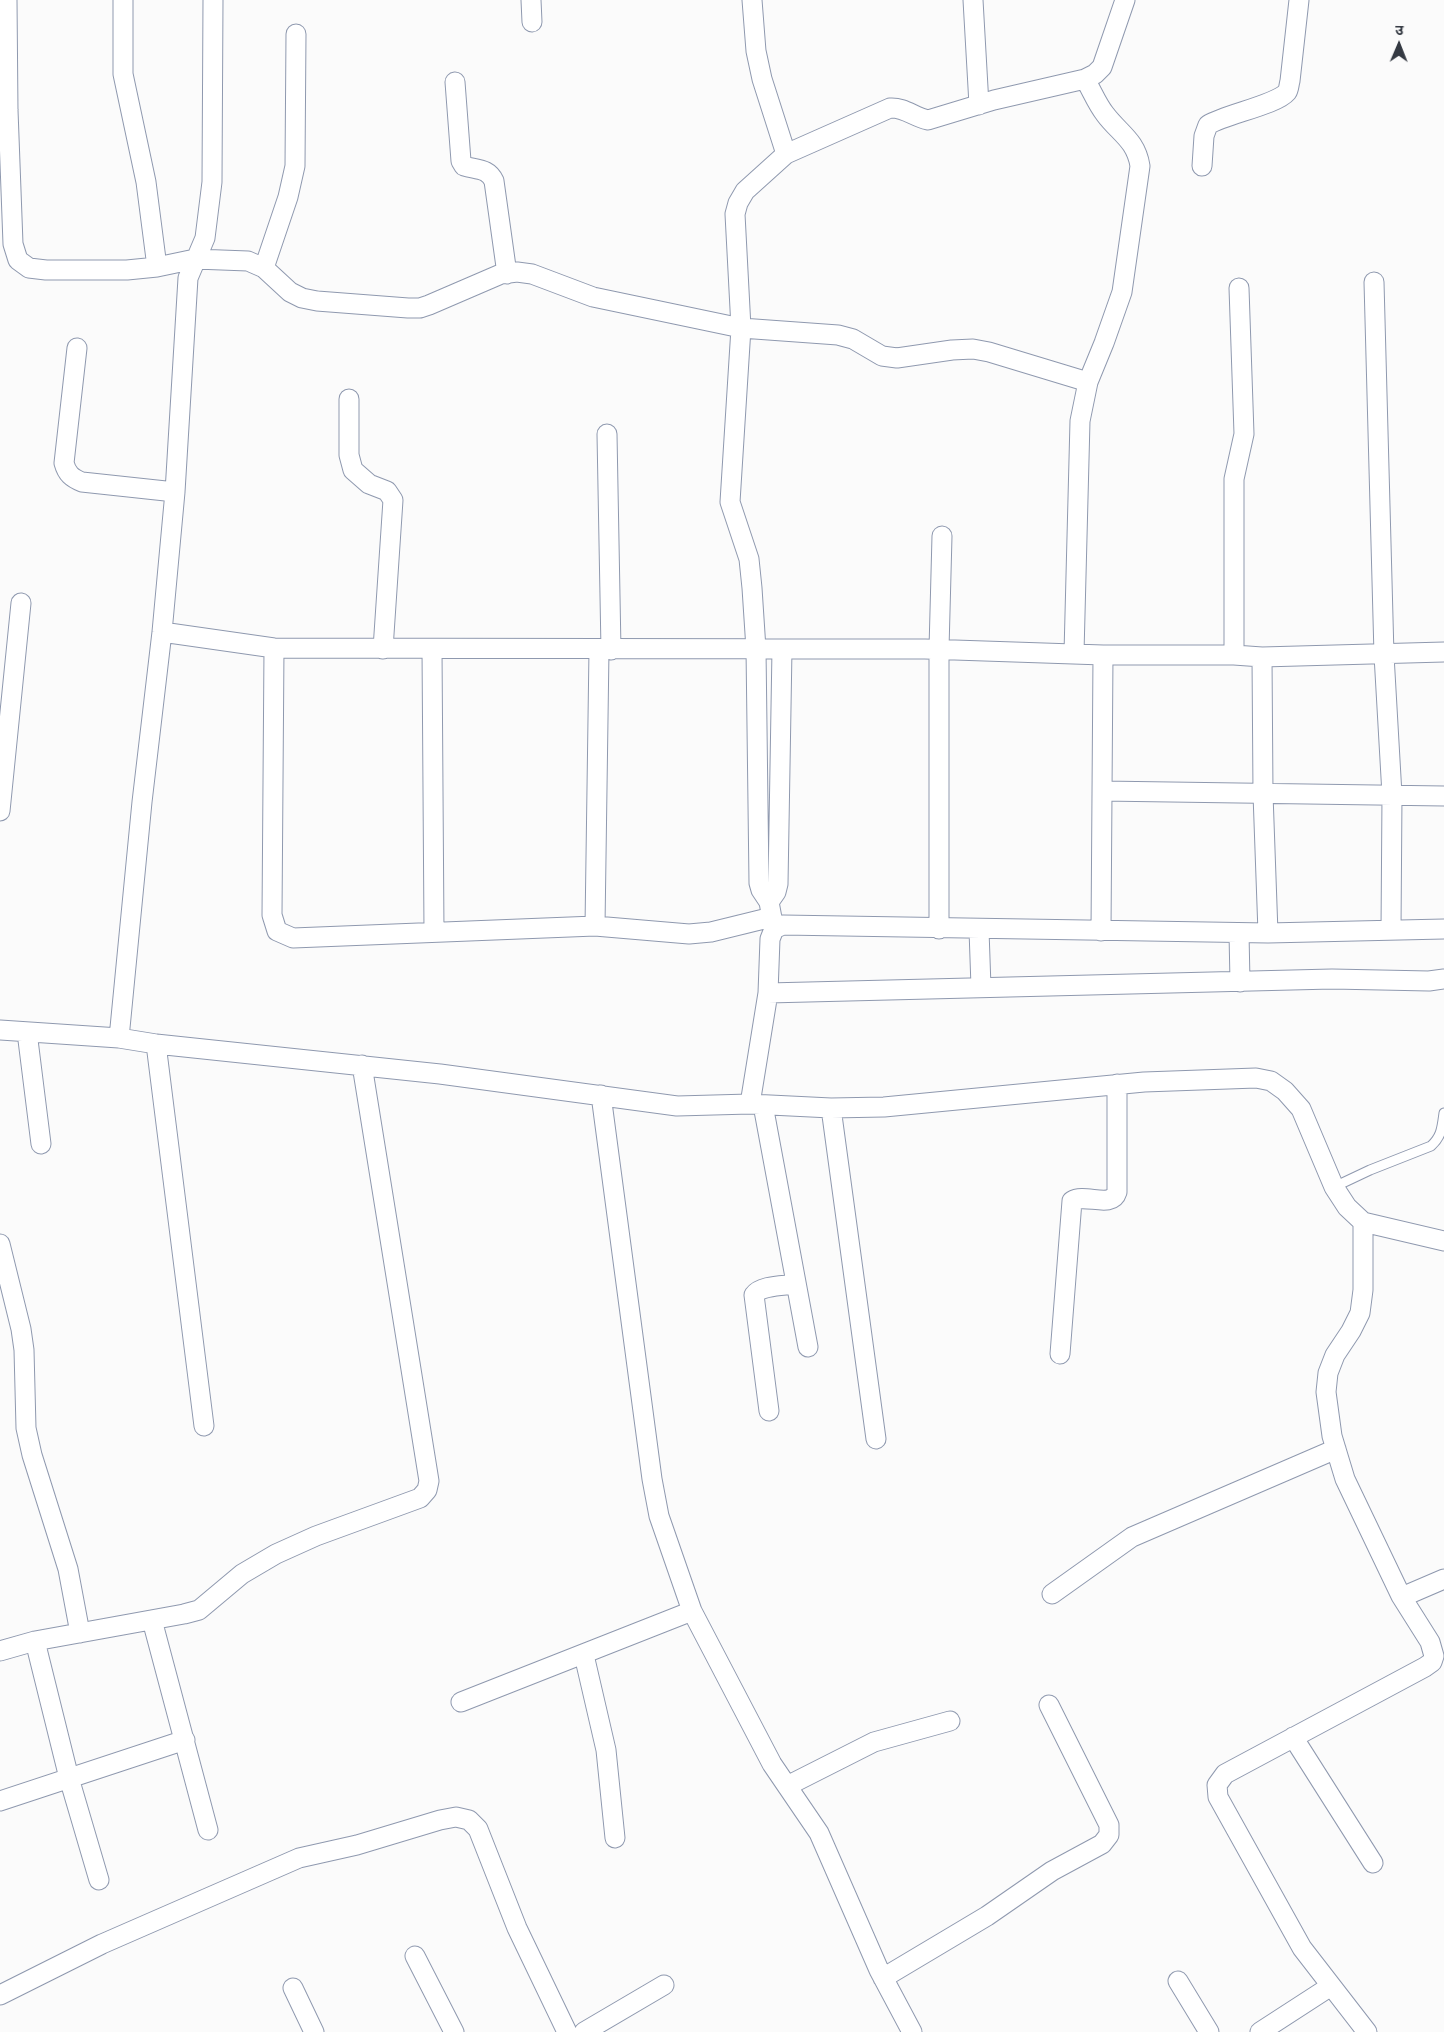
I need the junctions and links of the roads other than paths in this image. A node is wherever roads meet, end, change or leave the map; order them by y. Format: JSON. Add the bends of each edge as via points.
{"nodes":[{"id":1,"x":7,"y":0,"type":"edge"},
{"id":2,"x":123,"y":0,"type":"edge"},
{"id":3,"x":213,"y":0,"type":"edge"},
{"id":4,"x":531,"y":0,"type":"edge"},
{"id":5,"x":752,"y":0,"type":"edge"},
{"id":6,"x":973,"y":0,"type":"edge"},
{"id":7,"x":1125,"y":0,"type":"edge"},
{"id":8,"x":1299,"y":0,"type":"edge"},
{"id":9,"x":532,"y":22,"type":"dead end"},
{"id":10,"x":296,"y":34,"type":"dead end"},
{"id":11,"x":1085,"y":79,"type":"junction"},
{"id":12,"x":455,"y":82,"type":"dead end"},
{"id":13,"x":979,"y":105,"type":"junction"},
{"id":14,"x":4,"y":110,"type":"edge"},
{"id":15,"x":786,"y":154,"type":"junction"},
{"id":16,"x":1202,"y":166,"type":"dead end"},
{"id":17,"x":195,"y":258,"type":"junction"},
{"id":18,"x":157,"y":267,"type":"junction"},
{"id":19,"x":264,"y":268,"type":"junction"},
{"id":20,"x":507,"y":274,"type":"junction"},
{"id":21,"x":1374,"y":282,"type":"dead end"},
{"id":22,"x":1239,"y":288,"type":"dead end"},
{"id":23,"x":741,"y":328,"type":"junction"},
{"id":24,"x":77,"y":348,"type":"dead end"},
{"id":25,"x":1088,"y":382,"type":"junction"},
{"id":26,"x":349,"y":399,"type":"dead end"},
{"id":27,"x":607,"y":434,"type":"dead end"},
{"id":28,"x":176,"y":492,"type":"junction"},
{"id":29,"x":942,"y":536,"type":"dead end"},
{"id":30,"x":21,"y":602,"type":"dead end"},
{"id":31,"x":162,"y":632,"type":"junction"},
{"id":32,"x":274,"y":648,"type":"junction"},
{"id":33,"x":383,"y":649,"type":"junction"},
{"id":34,"x":432,"y":649,"type":"junction"},
{"id":35,"x":756,"y":649,"type":"junction"},
{"id":36,"x":782,"y":649,"type":"junction"},
{"id":37,"x":605,"y":650,"type":"junction"},
{"id":38,"x":939,"y":650,"type":"junction"},
{"id":39,"x":1444,"y":652,"type":"edge"},
{"id":40,"x":1074,"y":653,"type":"junction"},
{"id":41,"x":1103,"y":655,"type":"junction"},
{"id":42,"x":1234,"y":655,"type":"junction"},
{"id":43,"x":1384,"y":655,"type":"junction"},
{"id":44,"x":1262,"y":657,"type":"junction"},
{"id":45,"x":1102,"y":791,"type":"junction"},
{"id":46,"x":1263,"y":794,"type":"junction"},
{"id":47,"x":1392,"y":795,"type":"junction"},
{"id":48,"x":1444,"y":796,"type":"edge"},
{"id":49,"x":0,"y":811,"type":"edge"},
{"id":50,"x":772,"y":916,"type":"junction"},
{"id":51,"x":595,"y":926,"type":"junction"},
{"id":52,"x":939,"y":929,"type":"junction"},
{"id":53,"x":979,"y":930,"type":"junction"},
{"id":54,"x":1392,"y":930,"type":"junction"},
{"id":55,"x":1444,"y":930,"type":"edge"},
{"id":56,"x":434,"y":932,"type":"junction"},
{"id":57,"x":1101,"y":932,"type":"junction"},
{"id":58,"x":1268,"y":934,"type":"junction"},
{"id":59,"x":1239,"y":957,"type":"junction"},
{"id":60,"x":1444,"y":979,"type":"edge"},
{"id":61,"x":980,"y":987,"type":"junction"},
{"id":62,"x":768,"y":993,"type":"junction"},
{"id":63,"x":0,"y":1030,"type":"edge"},
{"id":64,"x":27,"y":1032,"type":"junction"},
{"id":65,"x":119,"y":1038,"type":"junction"},
{"id":66,"x":156,"y":1044,"type":"junction"},
{"id":67,"x":362,"y":1065,"type":"junction"},
{"id":68,"x":1117,"y":1084,"type":"junction"},
{"id":69,"x":601,"y":1095,"type":"junction"},
{"id":70,"x":757,"y":1105,"type":"junction"},
{"id":71,"x":831,"y":1108,"type":"junction"},
{"id":72,"x":1444,"y":1113,"type":"edge"},
{"id":73,"x":41,"y":1144,"type":"dead end"},
{"id":74,"x":1334,"y":1187,"type":"junction"},
{"id":75,"x":1363,"y":1222,"type":"junction"},
{"id":76,"x":1444,"y":1241,"type":"edge"},
{"id":77,"x":0,"y":1244,"type":"edge"},
{"id":78,"x":796,"y":1284,"type":"junction"},
{"id":79,"x":808,"y":1347,"type":"dead end"},
{"id":80,"x":1060,"y":1354,"type":"dead end"},
{"id":81,"x":769,"y":1411,"type":"dead end"},
{"id":82,"x":204,"y":1426,"type":"dead end"},
{"id":83,"x":876,"y":1439,"type":"dead end"},
{"id":84,"x":1336,"y":1449,"type":"junction"},
{"id":85,"x":1444,"y":1579,"type":"edge"},
{"id":86,"x":1052,"y":1594,"type":"dead end"},
{"id":87,"x":1402,"y":1597,"type":"junction"},
{"id":88,"x":692,"y":1612,"type":"junction"},
{"id":89,"x":152,"y":1620,"type":"junction"},
{"id":90,"x":80,"y":1633,"type":"junction"},
{"id":91,"x":35,"y":1641,"type":"junction"},
{"id":92,"x":0,"y":1651,"type":"edge"},
{"id":93,"x":584,"y":1655,"type":"junction"},
{"id":94,"x":461,"y":1702,"type":"dead end"},
{"id":95,"x":1048,"y":1705,"type":"dead end"},
{"id":96,"x":950,"y":1720,"type":"dead end"},
{"id":97,"x":1293,"y":1737,"type":"junction"},
{"id":98,"x":185,"y":1740,"type":"junction"},
{"id":99,"x":69,"y":1778,"type":"junction"},
{"id":100,"x":787,"y":1786,"type":"junction"},
{"id":101,"x":0,"y":1801,"type":"edge"},
{"id":102,"x":208,"y":1830,"type":"dead end"},
{"id":103,"x":615,"y":1838,"type":"dead end"},
{"id":104,"x":1373,"y":1864,"type":"dead end"},
{"id":105,"x":98,"y":1880,"type":"dead end"},
{"id":106,"x":415,"y":1956,"type":"dead end"},
{"id":107,"x":883,"y":1978,"type":"junction"},
{"id":108,"x":1178,"y":1981,"type":"dead end"},
{"id":109,"x":664,"y":1985,"type":"dead end"},
{"id":110,"x":1331,"y":1986,"type":"junction"},
{"id":111,"x":293,"y":1988,"type":"dead end"},
{"id":112,"x":0,"y":1995,"type":"edge"},
{"id":113,"x":314,"y":2032,"type":"edge"},
{"id":114,"x":454,"y":2032,"type":"edge"},
{"id":115,"x":567,"y":2032,"type":"edge"},
{"id":116,"x":584,"y":2032,"type":"edge"},
{"id":117,"x":912,"y":2032,"type":"edge"},
{"id":118,"x":1209,"y":2032,"type":"edge"},
{"id":119,"x":1260,"y":2032,"type":"edge"},
{"id":120,"x":1367,"y":2032,"type":"edge"}],
"edges":[{"from":1,"to":14,"type":"street"},
{"from":2,"to":18,"type":"street","via":[[123,74],[146,182]]},
{"from":3,"to":17,"type":"street","via":[[212,182],[205,238]]},
{"from":4,"to":9,"type":"street"},
{"from":5,"to":15,"type":"street","via":[[760,70]]},
{"from":6,"to":13,"type":"street"},
{"from":7,"to":11,"type":"street","via":[[1102,67]]},
{"from":8,"to":16,"type":"street","via":[[1288,91],[1279,98],[1218,118],[1208,125]]},
{"from":10,"to":19,"type":"street","via":[[295,166],[288,198]]},
{"from":11,"to":13,"type":"street"},
{"from":11,"to":25,"type":"street","via":[[1105,114],[1130,141],[1140,166],[1122,292]]},
{"from":12,"to":20,"type":"street","via":[[461,161],[464,166],[491,174],[494,181]]},
{"from":13,"to":15,"type":"street","via":[[928,120],[902,109],[890,108]]},
{"from":14,"to":18,"type":"street","via":[[18,260],[29,268],[46,270]]},
{"from":15,"to":23,"type":"street","via":[[745,191],[735,214]]},
{"from":17,"to":18,"type":"street"},
{"from":17,"to":19,"type":"street","via":[[248,261]]},
{"from":17,"to":28,"type":"street","via":[[188,278]]},
{"from":19,"to":20,"type":"street","via":[[290,292],[302,298],[317,302],[408,308],[429,305]]},
{"from":20,"to":23,"type":"street","via":[[532,274],[593,297]]},
{"from":21,"to":43,"type":"street"},
{"from":22,"to":42,"type":"street","via":[[1244,434],[1234,479]]},
{"from":23,"to":25,"type":"street","via":[[838,335],[853,339],[882,356],[897,358],[973,349]]},
{"from":23,"to":35,"type":"street","via":[[730,502],[749,559]]},
{"from":24,"to":28,"type":"street","via":[[64,463],[66,472],[82,482]]},
{"from":25,"to":40,"type":"street","via":[[1080,420]]},
{"from":26,"to":33,"type":"street","via":[[349,455],[353,470],[369,484],[387,491],[393,500]]},
{"from":27,"to":37,"type":"street"},
{"from":28,"to":31,"type":"street"},
{"from":29,"to":38,"type":"street"},
{"from":30,"to":49,"type":"street"},
{"from":31,"to":32,"type":"street"},
{"from":31,"to":65,"type":"street"},
{"from":32,"to":33,"type":"street"},
{"from":32,"to":56,"type":"street","via":[[272,915],[277,931],[293,938]]},
{"from":33,"to":34,"type":"street"},
{"from":34,"to":37,"type":"street"},
{"from":34,"to":56,"type":"street"},
{"from":35,"to":36,"type":"street"},
{"from":35,"to":37,"type":"street"},
{"from":35,"to":50,"type":"street","via":[[759,883]]},
{"from":36,"to":38,"type":"street"},
{"from":36,"to":50,"type":"street","via":[[778,884]]},
{"from":37,"to":51,"type":"street"},
{"from":38,"to":40,"type":"street"},
{"from":38,"to":52,"type":"street"},
{"from":39,"to":43,"type":"street"},
{"from":40,"to":41,"type":"street"},
{"from":41,"to":42,"type":"street"},
{"from":41,"to":45,"type":"street"},
{"from":42,"to":44,"type":"street"},
{"from":43,"to":44,"type":"street"},
{"from":43,"to":47,"type":"street"},
{"from":44,"to":46,"type":"street"},
{"from":45,"to":46,"type":"street"},
{"from":45,"to":57,"type":"street"},
{"from":46,"to":47,"type":"street"},
{"from":46,"to":58,"type":"street"},
{"from":47,"to":48,"type":"street"},
{"from":47,"to":54,"type":"street"},
{"from":50,"to":51,"type":"street","via":[[711,932],[688,934]]},
{"from":50,"to":52,"type":"street","via":[[783,925]]},
{"from":50,"to":62,"type":"street"},
{"from":51,"to":56,"type":"street"},
{"from":52,"to":53,"type":"street"},
{"from":53,"to":57,"type":"street"},
{"from":53,"to":61,"type":"street"},
{"from":54,"to":55,"type":"street"},
{"from":54,"to":58,"type":"street"},
{"from":57,"to":59,"type":"street"},
{"from":58,"to":59,"type":"street"},
{"from":59,"to":60,"type":"street","via":[[1332,980]]},
{"from":59,"to":61,"type":"street"},
{"from":61,"to":62,"type":"street"},
{"from":62,"to":70,"type":"street"},
{"from":63,"to":64,"type":"street"},
{"from":64,"to":65,"type":"street"},
{"from":64,"to":73,"type":"street"},
{"from":65,"to":66,"type":"street"},
{"from":66,"to":67,"type":"street"},
{"from":66,"to":82,"type":"street"},
{"from":67,"to":69,"type":"street"},
{"from":67,"to":89,"type":"street","via":[[429,1481],[427,1490],[420,1498],[276,1554],[242,1574],[198,1610]]},
{"from":68,"to":71,"type":"street","via":[[884,1107]]},
{"from":68,"to":74,"type":"street","via":[[1256,1078],[1271,1081],[1285,1090],[1301,1109]]},
{"from":68,"to":80,"type":"street","via":[[1117,1192],[1109,1200],[1077,1198],[1072,1201]]},
{"from":69,"to":70,"type":"street","via":[[677,1106]]},
{"from":69,"to":88,"type":"street","via":[[652,1479],[659,1516]]},
{"from":70,"to":71,"type":"street"},
{"from":70,"to":78,"type":"street"},
{"from":71,"to":83,"type":"street"},
{"from":72,"to":74,"type":"lane","via":[[1442,1131],[1431,1146]]},
{"from":74,"to":75,"type":"street","via":[[1347,1207]]},
{"from":75,"to":76,"type":"street"},
{"from":75,"to":84,"type":"street","via":[[1364,1290],[1360,1313],[1328,1373],[1326,1392]]},
{"from":77,"to":90,"type":"street","via":[[24,1350],[26,1428],[68,1569]]},
{"from":78,"to":79,"type":"street"},
{"from":78,"to":81,"type":"street","via":[[768,1288],[754,1295]]},
{"from":84,"to":86,"type":"street","via":[[1132,1537]]},
{"from":84,"to":87,"type":"street","via":[[1345,1479]]},
{"from":85,"to":87,"type":"street"},
{"from":87,"to":97,"type":"street","via":[[1433,1649],[1432,1662]]},
{"from":88,"to":93,"type":"street"},
{"from":88,"to":100,"type":"street","via":[[772,1764]]},
{"from":89,"to":90,"type":"street"},
{"from":89,"to":98,"type":"street"},
{"from":90,"to":91,"type":"street"},
{"from":91,"to":92,"type":"street"},
{"from":91,"to":99,"type":"street"},
{"from":93,"to":94,"type":"street"},
{"from":93,"to":103,"type":"street","via":[[606,1750]]},
{"from":95,"to":107,"type":"street","via":[[1109,1825],[1109,1835],[1102,1844],[1052,1871],[987,1916]]},
{"from":96,"to":100,"type":"street","via":[[874,1742]]},
{"from":97,"to":104,"type":"street"},
{"from":97,"to":110,"type":"street","via":[[1225,1774],[1217,1785],[1218,1797],[1302,1948]]},
{"from":98,"to":99,"type":"street"},
{"from":98,"to":102,"type":"street"},
{"from":99,"to":101,"type":"street"},
{"from":99,"to":105,"type":"street"},
{"from":100,"to":107,"type":"street","via":[[819,1833]]},
{"from":106,"to":114,"type":"street"},
{"from":107,"to":117,"type":"street"},
{"from":108,"to":118,"type":"street"},
{"from":109,"to":116,"type":"street"},
{"from":110,"to":119,"type":"street"},
{"from":110,"to":120,"type":"street"},
{"from":111,"to":113,"type":"street"},
{"from":112,"to":115,"type":"street","via":[[102,1944],[299,1858],[456,1817],[469,1820],[478,1829],[517,1928]]}]}
